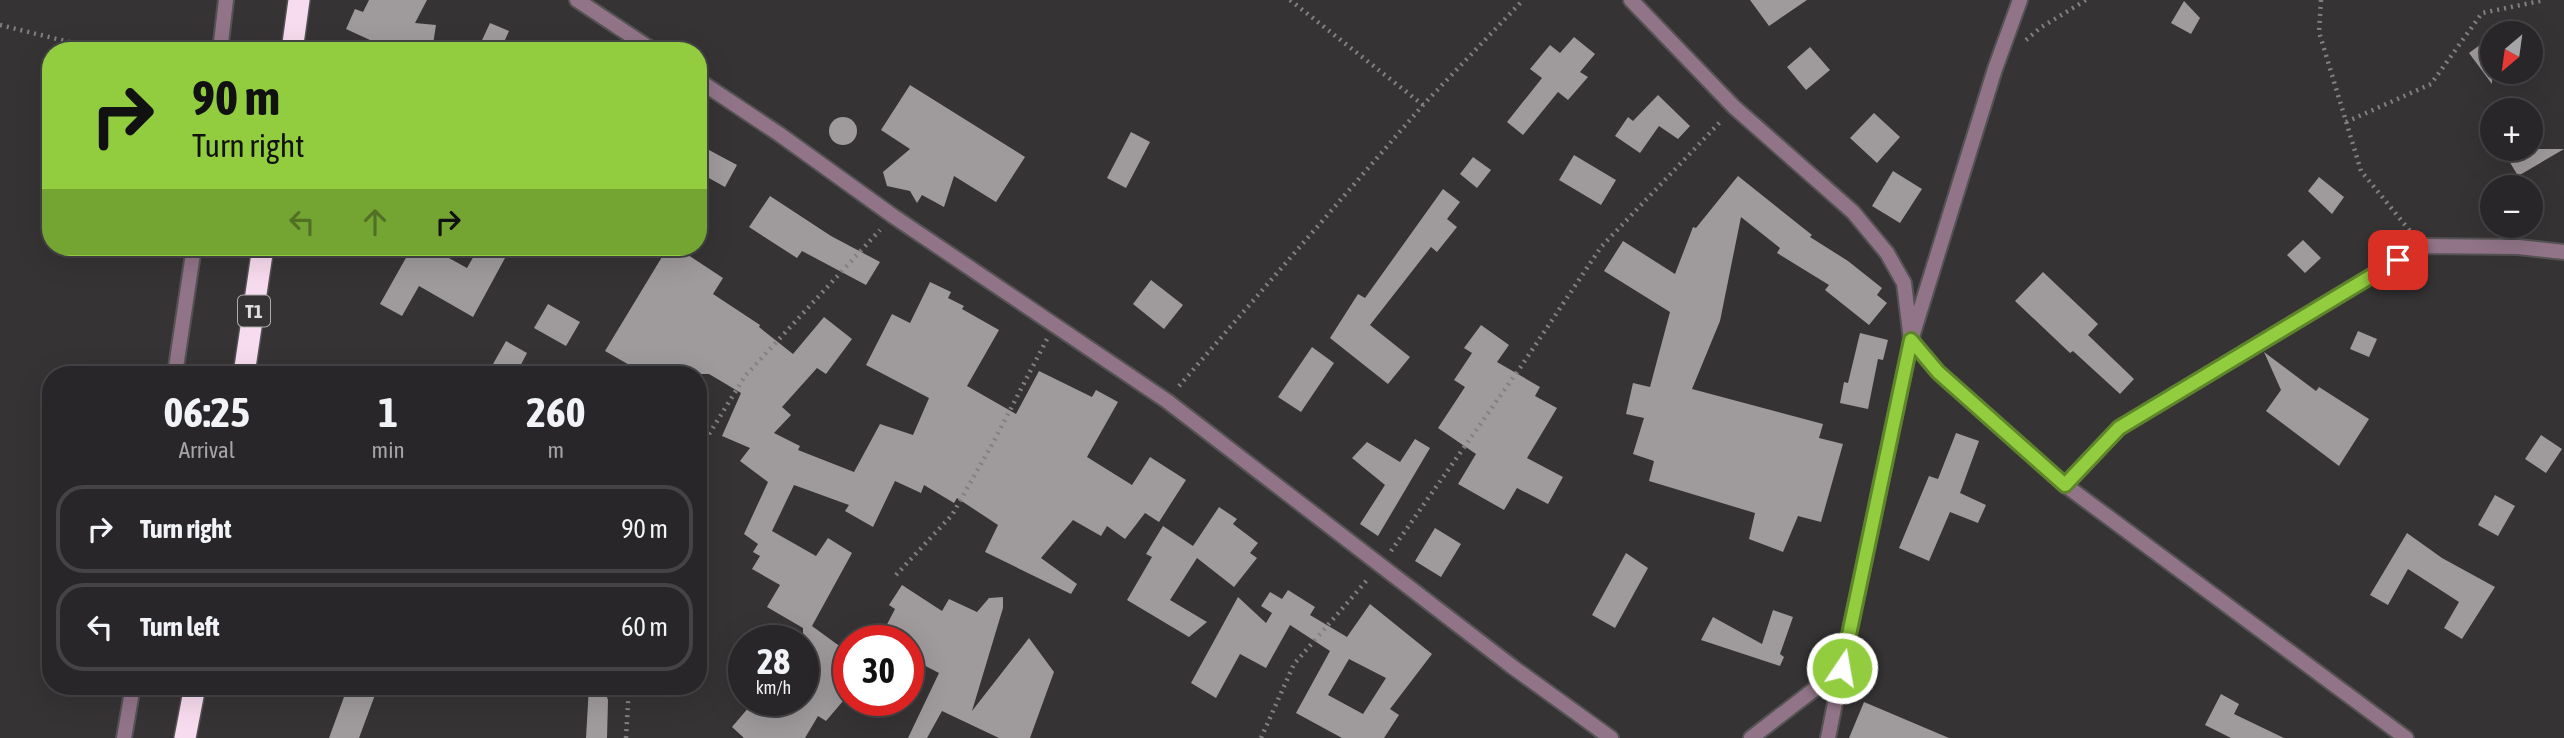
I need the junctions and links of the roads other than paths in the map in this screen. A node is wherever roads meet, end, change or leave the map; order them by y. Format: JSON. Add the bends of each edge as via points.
{"nodes":[{"id":1,"x":226,"y":0,"type":"edge"},
{"id":2,"x":299,"y":0,"type":"edge"},
{"id":3,"x":577,"y":0,"type":"edge"},
{"id":4,"x":1631,"y":0,"type":"edge"},
{"id":5,"x":2020,"y":0,"type":"edge"},
{"id":6,"x":221,"y":42,"type":"edge"},
{"id":7,"x":293,"y":42,"type":"edge"},
{"id":8,"x":640,"y":42,"type":"edge"},
{"id":9,"x":707,"y":86,"type":"edge"},
{"id":10,"x":2564,"y":251,"type":"edge"},
{"id":11,"x":193,"y":256,"type":"edge"},
{"id":12,"x":262,"y":256,"type":"edge"},
{"id":13,"x":1911,"y":340,"type":"junction"},
{"id":14,"x":176,"y":366,"type":"edge"},
{"id":15,"x":245,"y":366,"type":"edge"},
{"id":16,"x":2065,"y":485,"type":"junction"},
{"id":17,"x":1842,"y":668,"type":"junction"},
{"id":18,"x":131,"y":695,"type":"edge"},
{"id":19,"x":193,"y":695,"type":"edge"},
{"id":20,"x":124,"y":738,"type":"edge"},
{"id":21,"x":185,"y":738,"type":"edge"},
{"id":22,"x":1611,"y":738,"type":"edge"},
{"id":23,"x":1751,"y":738,"type":"edge"},
{"id":24,"x":1828,"y":738,"type":"edge"},
{"id":25,"x":2406,"y":738,"type":"edge"}],
"edges":[{"from":1,"to":6,"type":"street"},
{"from":2,"to":7,"type":"highway"},
{"from":3,"to":8,"type":"street"},
{"from":4,"to":13,"type":"street","via":[[1734,107],[1853,212],[1887,253],[1904,283]]},
{"from":5,"to":13,"type":"street"},
{"from":9,"to":22,"type":"street","via":[[1167,401]]},
{"from":10,"to":16,"type":"street","via":[[2421,246],[2119,428]]},
{"from":11,"to":14,"type":"street"},
{"from":12,"to":15,"type":"highway","number":"T1"},
{"from":13,"to":16,"type":"street","via":[[1938,372]]},
{"from":13,"to":17,"type":"street"},
{"from":16,"to":25,"type":"street"},
{"from":17,"to":23,"type":"street"},
{"from":17,"to":24,"type":"street"},
{"from":18,"to":20,"type":"street"},
{"from":19,"to":21,"type":"highway"}]}
